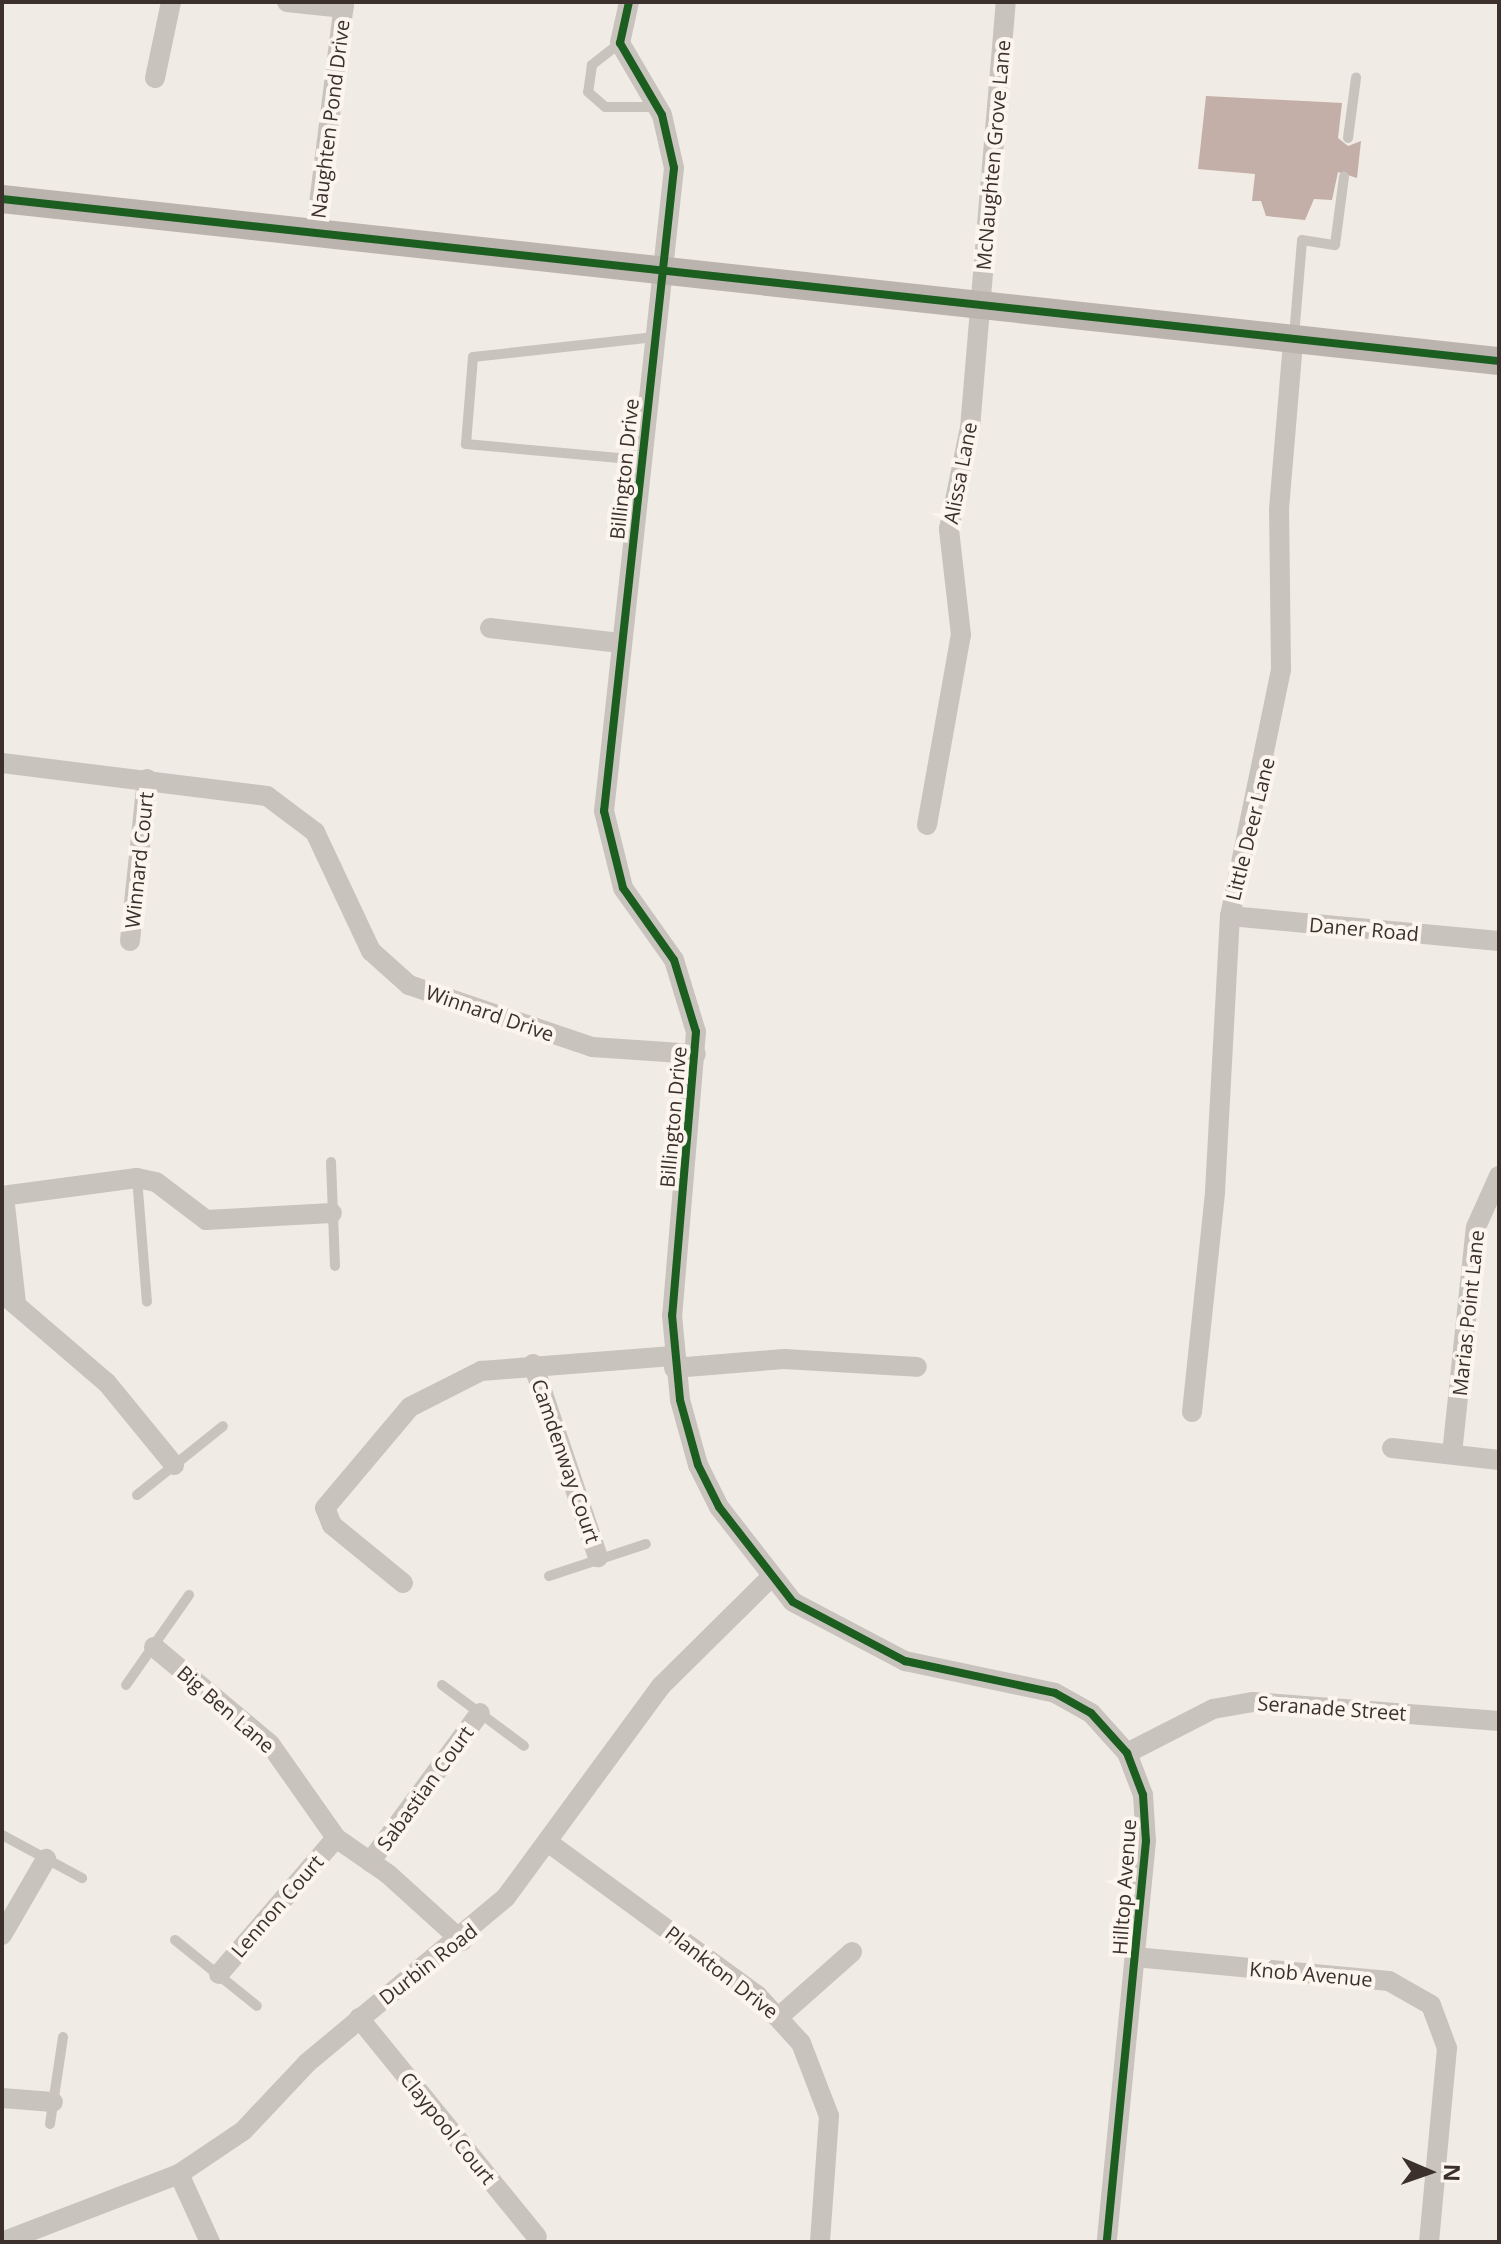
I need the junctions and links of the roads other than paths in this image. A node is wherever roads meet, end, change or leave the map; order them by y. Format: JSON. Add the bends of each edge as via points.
{"nodes":[{"id":1,"x":171,"y":2,"type":"edge"},
{"id":2,"x":287,"y":2,"type":"edge"},
{"id":3,"x":629,"y":2,"type":"edge"},
{"id":4,"x":1006,"y":2,"type":"edge"},
{"id":5,"x":344,"y":5,"type":"edge"},
{"id":6,"x":620,"y":43,"type":"junction"},
{"id":7,"x":155,"y":78,"type":"dead end"},
{"id":8,"x":1356,"y":78,"type":"dead end"},
{"id":9,"x":658,"y":107,"type":"junction"},
{"id":10,"x":1348,"y":138,"type":"dead end"},
{"id":11,"x":1344,"y":177,"type":"dead end"},
{"id":12,"x":2,"y":199,"type":"edge"},
{"id":13,"x":315,"y":236,"type":"junction"},
{"id":14,"x":663,"y":275,"type":"junction"},
{"id":15,"x":980,"y":309,"type":"junction"},
{"id":16,"x":655,"y":337,"type":"junction"},
{"id":17,"x":1293,"y":341,"type":"junction"},
{"id":18,"x":1499,"y":361,"type":"edge"},
{"id":19,"x":641,"y":460,"type":"junction"},
{"id":20,"x":490,"y":628,"type":"dead end"},
{"id":21,"x":620,"y":643,"type":"junction"},
{"id":22,"x":2,"y":763,"type":"edge"},
{"id":23,"x":147,"y":779,"type":"junction"},
{"id":24,"x":927,"y":825,"type":"dead end"},
{"id":25,"x":1230,"y":916,"type":"junction"},
{"id":26,"x":130,"y":941,"type":"dead end"},
{"id":27,"x":1499,"y":941,"type":"edge"},
{"id":28,"x":696,"y":1054,"type":"junction"},
{"id":29,"x":331,"y":1162,"type":"dead end"},
{"id":30,"x":1499,"y":1176,"type":"edge"},
{"id":31,"x":137,"y":1178,"type":"junction"},
{"id":32,"x":3,"y":1196,"type":"edge"},
{"id":33,"x":332,"y":1213,"type":"junction"},
{"id":34,"x":335,"y":1266,"type":"dead end"},
{"id":35,"x":9,"y":1298,"type":"edge"},
{"id":36,"x":147,"y":1302,"type":"dead end"},
{"id":37,"x":673,"y":1362,"type":"junction"},
{"id":38,"x":533,"y":1364,"type":"junction"},
{"id":39,"x":917,"y":1367,"type":"dead end"},
{"id":40,"x":1192,"y":1412,"type":"dead end"},
{"id":41,"x":223,"y":1426,"type":"dead end"},
{"id":42,"x":1392,"y":1448,"type":"dead end"},
{"id":43,"x":1452,"y":1454,"type":"junction"},
{"id":44,"x":1499,"y":1460,"type":"edge"},
{"id":45,"x":174,"y":1465,"type":"junction"},
{"id":46,"x":137,"y":1495,"type":"dead end"},
{"id":47,"x":646,"y":1544,"type":"dead end"},
{"id":48,"x":598,"y":1557,"type":"junction"},
{"id":49,"x":549,"y":1576,"type":"dead end"},
{"id":50,"x":769,"y":1579,"type":"junction"},
{"id":51,"x":403,"y":1583,"type":"dead end"},
{"id":52,"x":189,"y":1595,"type":"dead end"},
{"id":53,"x":154,"y":1647,"type":"junction"},
{"id":54,"x":126,"y":1685,"type":"dead end"},
{"id":55,"x":442,"y":1685,"type":"dead end"},
{"id":56,"x":480,"y":1713,"type":"junction"},
{"id":57,"x":1499,"y":1721,"type":"edge"},
{"id":58,"x":524,"y":1746,"type":"dead end"},
{"id":59,"x":1127,"y":1753,"type":"junction"},
{"id":60,"x":2,"y":1835,"type":"edge"},
{"id":61,"x":336,"y":1838,"type":"junction"},
{"id":62,"x":549,"y":1843,"type":"junction"},
{"id":63,"x":46,"y":1859,"type":"junction"},
{"id":64,"x":370,"y":1862,"type":"junction"},
{"id":65,"x":82,"y":1878,"type":"dead end"},
{"id":66,"x":2,"y":1935,"type":"edge"},
{"id":67,"x":175,"y":1940,"type":"dead end"},
{"id":68,"x":462,"y":1941,"type":"junction"},
{"id":69,"x":852,"y":1952,"type":"dead end"},
{"id":70,"x":1135,"y":1957,"type":"junction"},
{"id":71,"x":219,"y":1974,"type":"junction"},
{"id":72,"x":257,"y":2006,"type":"dead end"},
{"id":73,"x":781,"y":2015,"type":"junction"},
{"id":74,"x":359,"y":2018,"type":"junction"},
{"id":75,"x":63,"y":2037,"type":"dead end"},
{"id":76,"x":2,"y":2098,"type":"edge"},
{"id":77,"x":53,"y":2102,"type":"junction"},
{"id":78,"x":50,"y":2124,"type":"dead end"},
{"id":79,"x":179,"y":2174,"type":"junction"},
{"id":80,"x":537,"y":2237,"type":"dead end"},
{"id":81,"x":2,"y":2242,"type":"edge"},
{"id":82,"x":210,"y":2242,"type":"edge"},
{"id":83,"x":820,"y":2242,"type":"edge"},
{"id":84,"x":1107,"y":2242,"type":"edge"},
{"id":85,"x":1429,"y":2242,"type":"edge"}],
"edges":[{"from":1,"to":7,"type":"street"},
{"from":2,"to":5,"type":"street"},
{"from":3,"to":6,"type":"street"},
{"from":4,"to":15,"type":"street","name":"McNaughten Grove Lane"},
{"from":5,"to":13,"type":"street","name":"Naughten Pond Drive"},
{"from":6,"to":9,"type":"street","name":"Billington Drive"},
{"from":6,"to":9,"type":"lane","via":[[592,65],[588,92],[605,107]]},
{"from":8,"to":10,"type":"lane"},
{"from":9,"to":14,"type":"street","name":"Billington Drive","via":[[674,151]]},
{"from":11,"to":17,"type":"lane","via":[[1335,245],[1302,240]]},
{"from":12,"to":13,"type":"street"},
{"from":13,"to":14,"type":"street"},
{"from":14,"to":15,"type":"street"},
{"from":14,"to":16,"type":"street","name":"Billington Drive"},
{"from":15,"to":17,"type":"street"},
{"from":15,"to":24,"type":"street","name":"Alissa Lane","via":[[970,428],[949,529],[961,635]]},
{"from":16,"to":19,"type":"street","name":"Billington Drive"},
{"from":16,"to":19,"type":"lane","via":[[473,357],[466,444]]},
{"from":17,"to":18,"type":"street"},
{"from":17,"to":25,"type":"street","name":"Little Deer Lane","via":[[1279,509],[1280,680]]},
{"from":19,"to":21,"type":"street","name":"Billington Drive"},
{"from":20,"to":21,"type":"street"},
{"from":21,"to":28,"type":"street","name":"Billington Drive","via":[[607,835],[623,888],[687,990]]},
{"from":22,"to":23,"type":"street","name":"Winnard Drive"},
{"from":23,"to":26,"type":"street","name":"Winnard Court"},
{"from":23,"to":28,"type":"street","name":"Winnard Drive","via":[[237,788],[294,810],[332,860],[371,951],[409,985],[592,1047]]},
{"from":25,"to":27,"type":"street","name":"Daner Road"},
{"from":25,"to":40,"type":"street","name":"Little Deer Lane","via":[[1215,1192]]},
{"from":28,"to":37,"type":"street","name":"Billington Drive"},
{"from":29,"to":33,"type":"lane"},
{"from":30,"to":43,"type":"street","name":"Marias Point Lane","via":[[1476,1227]]},
{"from":31,"to":32,"type":"street"},
{"from":31,"to":33,"type":"street","via":[[156,1182],[217,1222]]},
{"from":31,"to":36,"type":"lane"},
{"from":32,"to":35,"type":"street"},
{"from":33,"to":34,"type":"lane"},
{"from":35,"to":45,"type":"street","via":[[107,1383]]},
{"from":37,"to":38,"type":"street","name":"Camdenway Court"},
{"from":37,"to":39,"type":"street","name":"Camdenway Court","via":[[784,1359]]},
{"from":37,"to":50,"type":"street","name":"Billington Drive","via":[[698,1465]]},
{"from":38,"to":48,"type":"street","name":"Camdenway Court"},
{"from":38,"to":51,"type":"street","name":"Camdenway Court","via":[[481,1371],[410,1407],[330,1499],[332,1525]]},
{"from":41,"to":45,"type":"lane"},
{"from":42,"to":43,"type":"street"},
{"from":43,"to":44,"type":"street"},
{"from":45,"to":46,"type":"lane"},
{"from":47,"to":48,"type":"lane"},
{"from":48,"to":49,"type":"lane"},
{"from":50,"to":59,"type":"street","name":"Hilltop Avenue","via":[[849,1636],[905,1661],[1055,1693],[1091,1713]]},
{"from":50,"to":62,"type":"street","name":"Durbin Road","via":[[661,1686]]},
{"from":52,"to":53,"type":"lane"},
{"from":53,"to":54,"type":"lane"},
{"from":53,"to":61,"type":"street","name":"Big Ben Lane","via":[[270,1744]]},
{"from":55,"to":56,"type":"lane"},
{"from":56,"to":58,"type":"lane"},
{"from":56,"to":64,"type":"street","name":"Sabastian Court"},
{"from":57,"to":59,"type":"street","name":"Seranade Street","via":[[1253,1702],[1213,1709]]},
{"from":59,"to":70,"type":"street","name":"Hilltop Avenue","via":[[1146,1818]]},
{"from":60,"to":63,"type":"lane"},
{"from":61,"to":64,"type":"street","name":"Big Ben Lane"},
{"from":61,"to":71,"type":"street","name":"Lennon Court"},
{"from":62,"to":68,"type":"street","name":"Durbin Road"},
{"from":62,"to":73,"type":"street","name":"Plankton Drive"},
{"from":63,"to":65,"type":"lane"},
{"from":63,"to":66,"type":"street"},
{"from":64,"to":68,"type":"street","name":"Big Ben Lane"},
{"from":67,"to":71,"type":"lane"},
{"from":68,"to":74,"type":"street","name":"Durbin Road"},
{"from":69,"to":73,"type":"street"},
{"from":70,"to":84,"type":"street","name":"Hilltop Avenue"},
{"from":70,"to":85,"type":"street","name":"Knob Avenue","via":[[1389,1981],[1431,2005],[1447,2048]]},
{"from":71,"to":72,"type":"lane"},
{"from":73,"to":83,"type":"street","name":"Plankton Drive","via":[[814,2066],[829,2116]]},
{"from":74,"to":79,"type":"street","name":"Durbin Road","via":[[243,2131]]},
{"from":74,"to":80,"type":"street","name":"Claypool Court"},
{"from":75,"to":77,"type":"lane"},
{"from":76,"to":77,"type":"street"},
{"from":77,"to":78,"type":"lane"},
{"from":79,"to":81,"type":"street","name":"Durbin Road"},
{"from":79,"to":82,"type":"street"}]}
